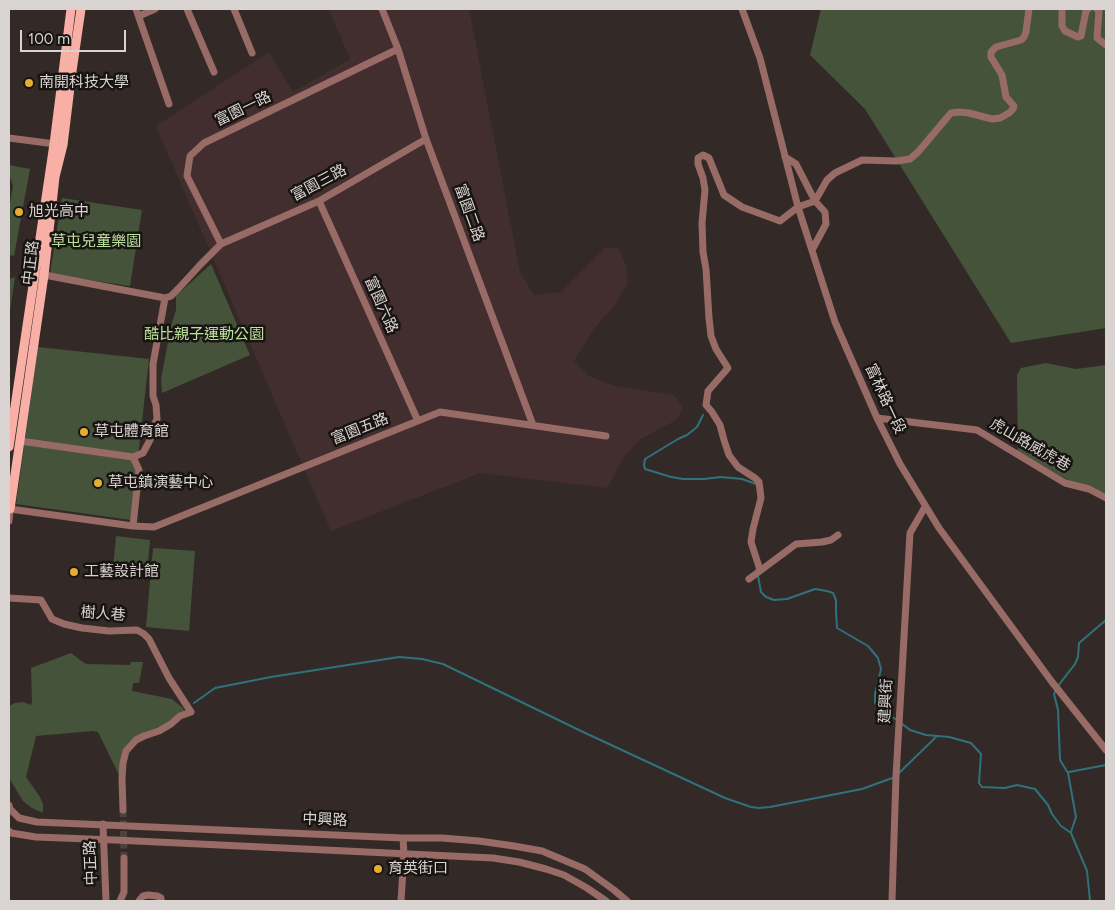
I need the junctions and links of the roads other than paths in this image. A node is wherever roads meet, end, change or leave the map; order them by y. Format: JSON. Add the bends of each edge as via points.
{"nodes":[{"id":1,"x":71,"y":9,"type":"edge"},
{"id":2,"x":80,"y":9,"type":"edge"},
{"id":3,"x":155,"y":9,"type":"edge"},
{"id":4,"x":187,"y":9,"type":"edge"},
{"id":5,"x":234,"y":9,"type":"edge"},
{"id":6,"x":382,"y":9,"type":"edge"},
{"id":7,"x":742,"y":9,"type":"edge"},
{"id":8,"x":1029,"y":9,"type":"edge"},
{"id":9,"x":1062,"y":9,"type":"edge"},
{"id":10,"x":1088,"y":9,"type":"edge"},
{"id":11,"x":1097,"y":9,"type":"edge"},
{"id":12,"x":138,"y":12,"type":"edge"},
{"id":13,"x":1106,"y":45,"type":"edge"},
{"id":14,"x":398,"y":49,"type":"junction"},
{"id":15,"x":252,"y":53,"type":"dead end"},
{"id":16,"x":214,"y":72,"type":"dead end"},
{"id":17,"x":169,"y":104,"type":"dead end"},
{"id":18,"x":9,"y":138,"type":"edge"},
{"id":19,"x":426,"y":138,"type":"junction"},
{"id":20,"x":59,"y":144,"type":"junction"},
{"id":21,"x":785,"y":157,"type":"junction"},
{"id":22,"x":319,"y":201,"type":"junction"},
{"id":23,"x":815,"y":201,"type":"junction"},
{"id":24,"x":798,"y":207,"type":"junction"},
{"id":25,"x":221,"y":244,"type":"junction"},
{"id":26,"x":812,"y":250,"type":"junction"},
{"id":27,"x":34,"y":273,"type":"junction"},
{"id":28,"x":44,"y":274,"type":"junction"},
{"id":29,"x":164,"y":298,"type":"junction"},
{"id":30,"x":877,"y":418,"type":"junction"},
{"id":31,"x":418,"y":420,"type":"junction"},
{"id":32,"x":533,"y":425,"type":"junction"},
{"id":33,"x":606,"y":436,"type":"dead end"},
{"id":34,"x":20,"y":442,"type":"junction"},
{"id":35,"x":9,"y":447,"type":"edge"},
{"id":36,"x":133,"y":458,"type":"junction"},
{"id":37,"x":11,"y":485,"type":"edge"},
{"id":38,"x":1106,"y":498,"type":"edge"},
{"id":39,"x":925,"y":507,"type":"junction"},
{"id":40,"x":10,"y":508,"type":"edge"},
{"id":41,"x":9,"y":521,"type":"edge"},
{"id":42,"x":133,"y":526,"type":"junction"},
{"id":43,"x":838,"y":535,"type":"dead end"},
{"id":44,"x":9,"y":598,"type":"edge"},
{"id":45,"x":1106,"y":750,"type":"edge"},
{"id":46,"x":9,"y":808,"type":"edge"},
{"id":47,"x":123,"y":810,"type":"tunnel mouth"},
{"id":48,"x":104,"y":824,"type":"junction"},
{"id":49,"x":9,"y":831,"type":"edge"},
{"id":50,"x":403,"y":838,"type":"junction"},
{"id":51,"x":103,"y":839,"type":"junction"},
{"id":52,"x":404,"y":854,"type":"junction"},
{"id":53,"x":124,"y":858,"type":"tunnel mouth"},
{"id":54,"x":106,"y":901,"type":"edge"},
{"id":55,"x":120,"y":901,"type":"edge"},
{"id":56,"x":139,"y":901,"type":"edge"},
{"id":57,"x":162,"y":901,"type":"edge"},
{"id":58,"x":401,"y":901,"type":"edge"},
{"id":59,"x":606,"y":901,"type":"edge"},
{"id":60,"x":627,"y":901,"type":"edge"},
{"id":61,"x":892,"y":901,"type":"edge"}],
"edges":[{"from":1,"to":20,"type":"main road","name":"中正路"},
{"from":2,"to":20,"type":"main road","name":"中正路"},
{"from":3,"to":12,"type":"street"},
{"from":4,"to":16,"type":"street"},
{"from":5,"to":15,"type":"street"},
{"from":6,"to":14,"type":"street","name":"富園二路"},
{"from":7,"to":21,"type":"street","name":"富林路一段","via":[[760,58]]},
{"from":8,"to":23,"type":"street","via":[[1024,37],[991,52],[1002,75],[1006,97],[1014,106],[1009,113],[992,118],[951,113],[910,159],[862,160],[834,173]]},
{"from":9,"to":10,"type":"street","via":[[1062,26],[1078,37],[1082,36]]},
{"from":11,"to":13,"type":"street","via":[[1097,38]]},
{"from":12,"to":17,"type":"street"},
{"from":14,"to":19,"type":"street","name":"富園二路"},
{"from":14,"to":25,"type":"street","name":"富園一路","via":[[204,143],[190,156],[187,176]]},
{"from":18,"to":20,"type":"street"},
{"from":19,"to":22,"type":"street","name":"富園三路"},
{"from":19,"to":32,"type":"street","name":"富園二路"},
{"from":20,"to":27,"type":"main road","name":"中正路"},
{"from":20,"to":28,"type":"main road","name":"中正路"},
{"from":21,"to":23,"type":"street","via":[[796,164]]},
{"from":21,"to":24,"type":"street","name":"富林路一段"},
{"from":22,"to":25,"type":"street","name":"富園三路"},
{"from":22,"to":31,"type":"street","name":"富園六路"},
{"from":23,"to":24,"type":"street"},
{"from":23,"to":26,"type":"street","via":[[825,212],[826,224]]},
{"from":24,"to":26,"type":"street","name":"富林路一段"},
{"from":24,"to":43,"type":"street","via":[[780,220],[742,207],[724,195],[709,158],[702,154],[698,158],[705,190],[703,252],[711,336],[728,368],[708,391],[706,405],[720,425],[729,455],[759,482],[761,498],[751,542],[755,574],[796,544],[822,542]]},
{"from":25,"to":29,"type":"street","via":[[171,296]]},
{"from":26,"to":30,"type":"street","name":"富林路一段","via":[[835,322]]},
{"from":27,"to":28,"type":"street"},
{"from":27,"to":35,"type":"main road","name":"中正路"},
{"from":28,"to":29,"type":"street"},
{"from":28,"to":34,"type":"main road","name":"中正路"},
{"from":29,"to":36,"type":"street","via":[[153,364],[157,419],[143,453]]},
{"from":30,"to":38,"type":"street","name":"虎山路威虎巷","via":[[978,430],[1065,483],[1089,489]]},
{"from":30,"to":39,"type":"street","name":"富林路一段"},
{"from":31,"to":32,"type":"street","name":"富園五路","via":[[440,412]]},
{"from":31,"to":42,"type":"street","name":"富園五路","via":[[154,527]]},
{"from":32,"to":33,"type":"street","name":"富園五路"},
{"from":34,"to":36,"type":"street"},
{"from":34,"to":37,"type":"main road","name":"中正路"},
{"from":36,"to":42,"type":"street","via":[[139,470]]},
{"from":37,"to":40,"type":"main road","name":"中正路"},
{"from":39,"to":45,"type":"street","name":"富林路一段","via":[[1052,682]]},
{"from":39,"to":61,"type":"street","name":"建興街","via":[[910,534]]},
{"from":40,"to":41,"type":"street","name":"中正路"},
{"from":40,"to":42,"type":"street","name":"富園五路"},
{"from":44,"to":47,"type":"street","name":"樹人巷","via":[[41,600],[52,618],[64,624],[109,631],[137,630],[144,634],[190,712],[159,731],[136,740],[126,751],[122,778]]},
{"from":46,"to":48,"type":"street","name":"中興路","via":[[19,818],[37,822]]},
{"from":48,"to":50,"type":"street","name":"中興路"},
{"from":48,"to":51,"type":"street","name":"中正路"},
{"from":49,"to":51,"type":"street","name":"中興路","via":[[36,837]]},
{"from":50,"to":52,"type":"street"},
{"from":50,"to":60,"type":"street","name":"中興路","via":[[480,841],[542,851],[585,869]]},
{"from":51,"to":52,"type":"street","name":"中興路"},
{"from":51,"to":54,"type":"street","name":"中正路"},
{"from":52,"to":58,"type":"street"},
{"from":52,"to":59,"type":"street","name":"中興路","via":[[493,858],[546,868]]},
{"from":53,"to":55,"type":"street","via":[[124,892]]},
{"from":56,"to":57,"type":"street","via":[[148,895],[157,896]]}]}
